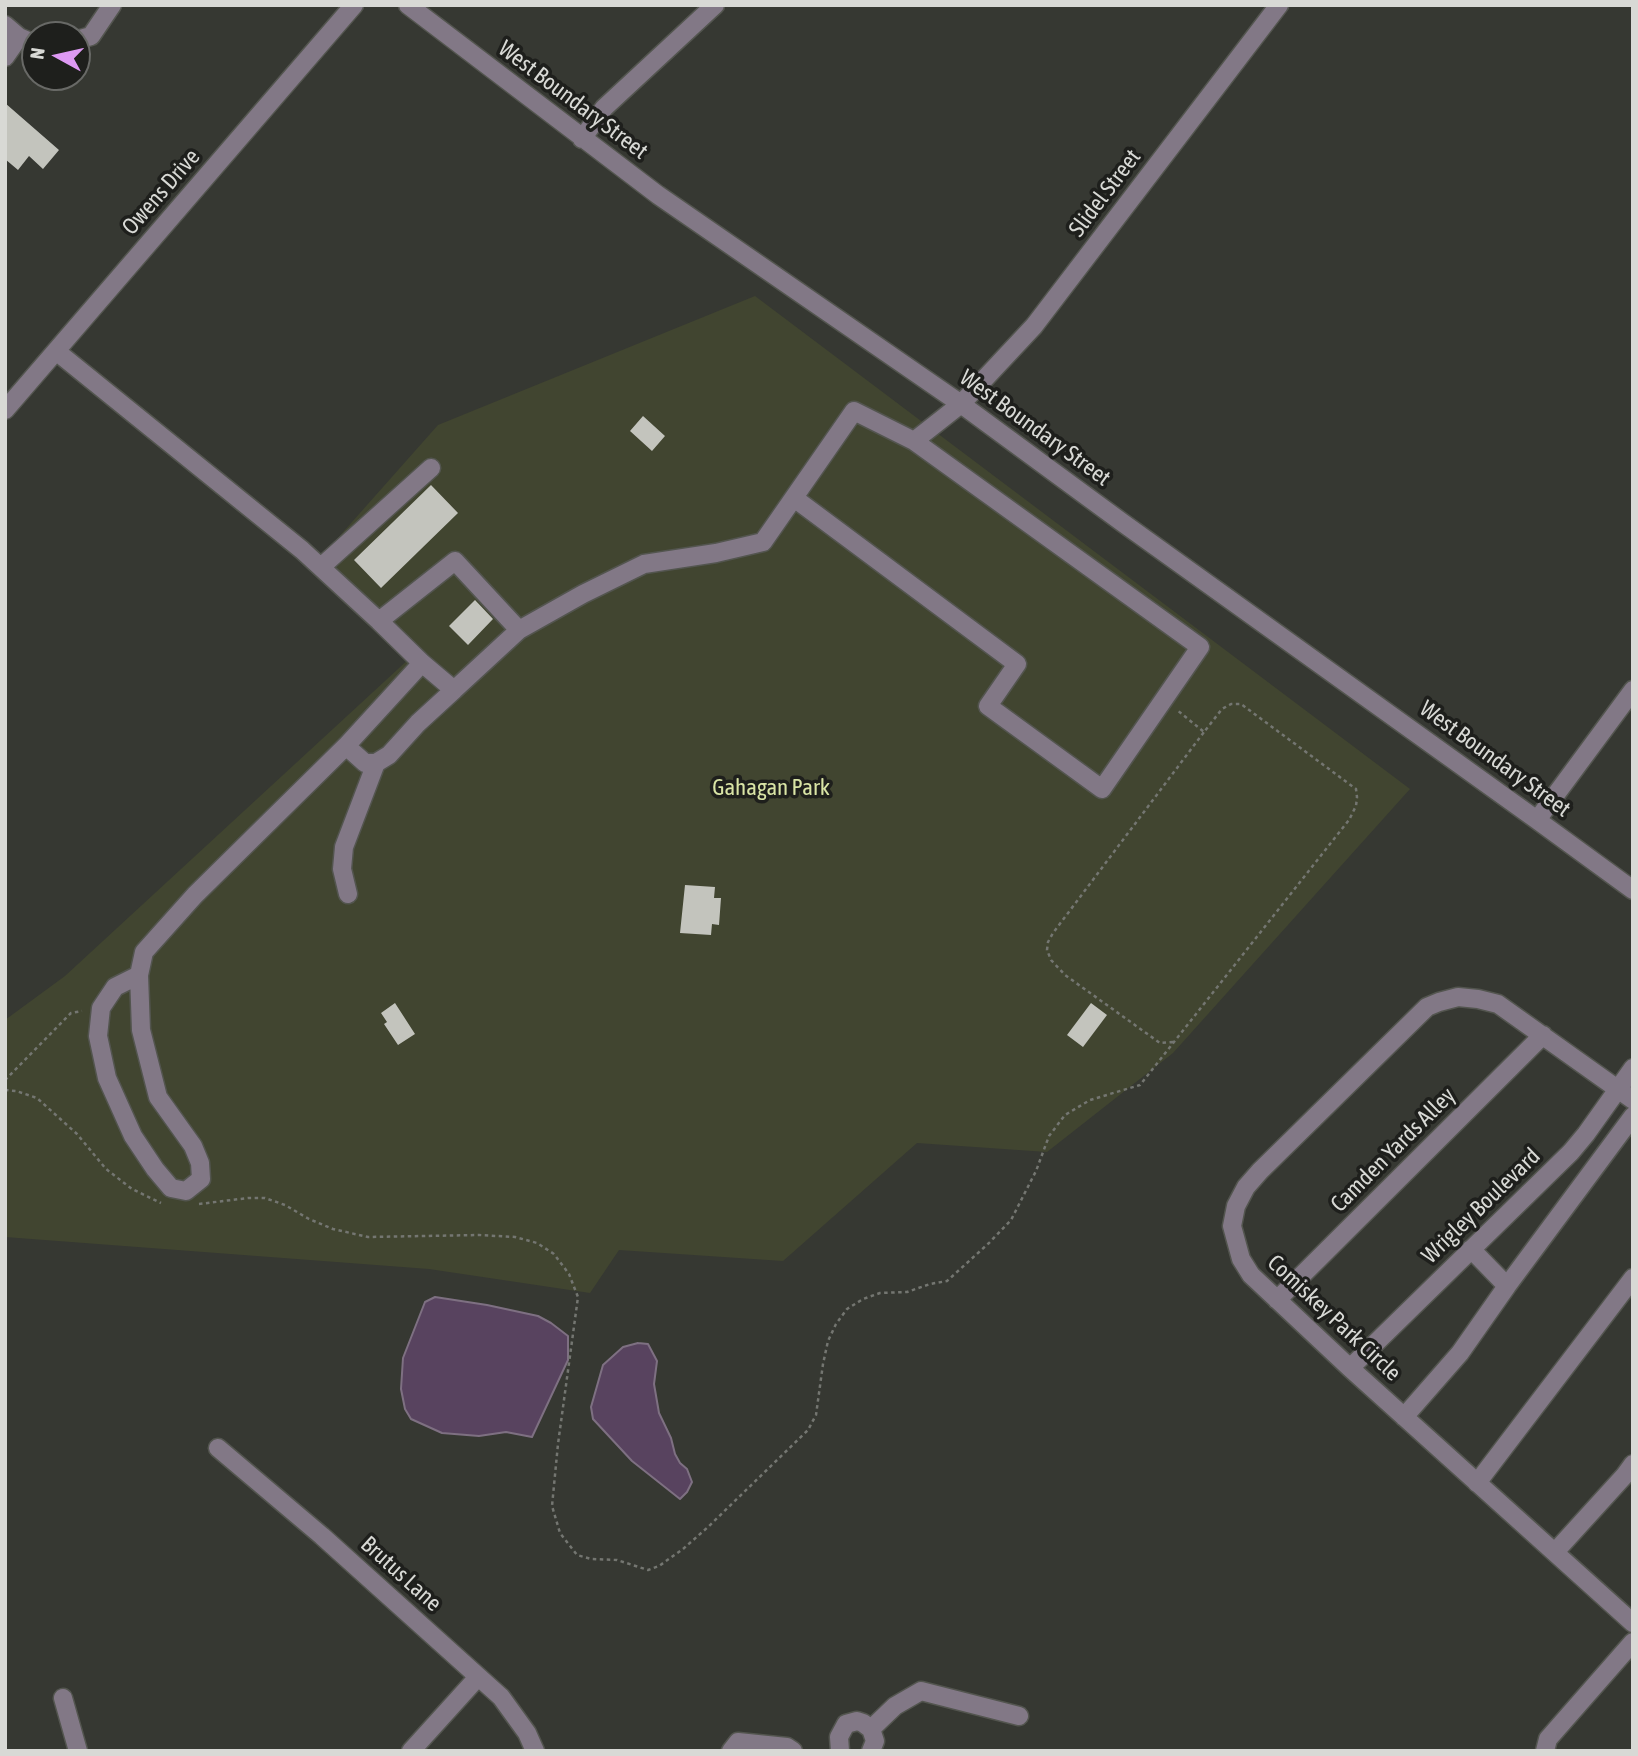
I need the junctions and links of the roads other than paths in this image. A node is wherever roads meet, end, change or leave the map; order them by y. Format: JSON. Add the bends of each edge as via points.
{"nodes":[{"id":1,"x":112,"y":5,"type":"edge"},
{"id":2,"x":354,"y":5,"type":"edge"},
{"id":3,"x":408,"y":5,"type":"edge"},
{"id":4,"x":715,"y":5,"type":"edge"},
{"id":5,"x":1279,"y":5,"type":"edge"},
{"id":6,"x":20,"y":35,"type":"edge"},
{"id":7,"x":91,"y":35,"type":"edge"},
{"id":8,"x":5,"y":57,"type":"edge"},
{"id":9,"x":582,"y":139,"type":"junction"},
{"id":10,"x":57,"y":351,"type":"junction"},
{"id":11,"x":961,"y":404,"type":"junction"},
{"id":12,"x":5,"y":410,"type":"edge"},
{"id":13,"x":914,"y":441,"type":"junction"},
{"id":14,"x":431,"y":468,"type":"dead end"},
{"id":15,"x":794,"y":498,"type":"junction"},
{"id":16,"x":321,"y":568,"type":"junction"},
{"id":17,"x":379,"y":621,"type":"junction"},
{"id":18,"x":519,"y":630,"type":"junction"},
{"id":19,"x":422,"y":663,"type":"junction"},
{"id":20,"x":454,"y":690,"type":"junction"},
{"id":21,"x":1633,"y":690,"type":"edge"},
{"id":22,"x":346,"y":746,"type":"junction"},
{"id":23,"x":376,"y":763,"type":"junction"},
{"id":24,"x":1537,"y":820,"type":"junction"},
{"id":25,"x":1633,"y":890,"type":"edge"},
{"id":26,"x":348,"y":894,"type":"dead end"},
{"id":27,"x":139,"y":975,"type":"junction"},
{"id":28,"x":1543,"y":1035,"type":"junction"},
{"id":29,"x":1633,"y":1068,"type":"edge"},
{"id":30,"x":1618,"y":1089,"type":"junction"},
{"id":31,"x":1633,"y":1100,"type":"edge"},
{"id":32,"x":1633,"y":1116,"type":"edge"},
{"id":33,"x":1471,"y":1249,"type":"junction"},
{"id":34,"x":1633,"y":1278,"type":"edge"},
{"id":35,"x":1507,"y":1286,"type":"junction"},
{"id":36,"x":1278,"y":1300,"type":"junction"},
{"id":37,"x":1350,"y":1368,"type":"junction"},
{"id":38,"x":1405,"y":1417,"type":"junction"},
{"id":39,"x":218,"y":1448,"type":"dead end"},
{"id":40,"x":1630,"y":1474,"type":"edge"},
{"id":41,"x":1477,"y":1482,"type":"junction"},
{"id":42,"x":1555,"y":1552,"type":"junction"},
{"id":43,"x":1633,"y":1623,"type":"edge"},
{"id":44,"x":1633,"y":1642,"type":"edge"},
{"id":45,"x":478,"y":1677,"type":"junction"},
{"id":46,"x":63,"y":1698,"type":"dead end"},
{"id":47,"x":1019,"y":1716,"type":"dead end"},
{"id":48,"x":871,"y":1729,"type":"junction"},
{"id":49,"x":78,"y":1751,"type":"edge"},
{"id":50,"x":411,"y":1751,"type":"edge"},
{"id":51,"x":535,"y":1751,"type":"edge"},
{"id":52,"x":731,"y":1751,"type":"edge"},
{"id":53,"x":793,"y":1751,"type":"edge"},
{"id":54,"x":840,"y":1751,"type":"edge"},
{"id":55,"x":871,"y":1751,"type":"edge"},
{"id":56,"x":1545,"y":1751,"type":"edge"}],
"edges":[{"from":1,"to":7,"type":"street"},
{"from":2,"to":10,"type":"street","name":"Owens Drive"},
{"from":3,"to":9,"type":"street","name":"West Boundary Street"},
{"from":4,"to":9,"type":"street","via":[[604,108]]},
{"from":5,"to":11,"type":"street","name":"Slidel Street","via":[[1034,326]]},
{"from":6,"to":8,"type":"street"},
{"from":9,"to":11,"type":"street","name":"West Boundary Street"},
{"from":10,"to":12,"type":"street","name":"Owens Drive"},
{"from":10,"to":16,"type":"street"},
{"from":11,"to":13,"type":"street","name":"Slidel Street"},
{"from":11,"to":24,"type":"street","name":"West Boundary Street"},
{"from":13,"to":15,"type":"street","via":[[854,411]]},
{"from":13,"to":15,"type":"street","via":[[1200,648],[1102,789],[988,706],[1017,664]]},
{"from":14,"to":16,"type":"street"},
{"from":15,"to":18,"type":"street","via":[[763,542],[644,564]]},
{"from":16,"to":17,"type":"street"},
{"from":17,"to":18,"type":"street","via":[[455,561]]},
{"from":17,"to":19,"type":"street"},
{"from":18,"to":20,"type":"street"},
{"from":19,"to":20,"type":"street"},
{"from":19,"to":22,"type":"street"},
{"from":20,"to":23,"type":"street"},
{"from":21,"to":24,"type":"street"},
{"from":22,"to":23,"type":"street","via":[[365,763]]},
{"from":22,"to":27,"type":"street","via":[[187,904],[144,953]]},
{"from":23,"to":26,"type":"street","via":[[344,847],[342,869]]},
{"from":24,"to":25,"type":"street","name":"West Boundary Street"},
{"from":27,"to":27,"type":"street","via":[[141,1030],[158,1097],[200,1163],[201,1179],[186,1191],[171,1188],[155,1169],[133,1136],[107,1079],[98,1036],[101,1009],[115,987]]},
{"from":28,"to":30,"type":"street","name":"Comiskey Park Circle"},
{"from":28,"to":36,"type":"street","name":"Camden Yards Alley"},
{"from":28,"to":36,"type":"street","name":"Comiskey Park Circle","via":[[1498,1003],[1458,997],[1427,1007],[1270,1161],[1246,1187],[1232,1226],[1241,1259]]},
{"from":29,"to":30,"type":"street","name":"Wrigley Boulevard"},
{"from":30,"to":31,"type":"street","name":"Comiskey Park Circle"},
{"from":30,"to":33,"type":"street","name":"Wrigley Boulevard","via":[[1571,1152]]},
{"from":32,"to":35,"type":"street"},
{"from":33,"to":35,"type":"street"},
{"from":33,"to":37,"type":"street","name":"Wrigley Boulevard"},
{"from":34,"to":41,"type":"street"},
{"from":35,"to":38,"type":"street","via":[[1460,1353]]},
{"from":36,"to":37,"type":"street","name":"Comiskey Park Circle"},
{"from":37,"to":38,"type":"street","name":"Comiskey Park Circle"},
{"from":38,"to":41,"type":"street","name":"Comiskey Park Circle"},
{"from":39,"to":45,"type":"street","name":"Brutus Lane"},
{"from":40,"to":42,"type":"street"},
{"from":41,"to":42,"type":"street","name":"Comiskey Park Circle"},
{"from":42,"to":43,"type":"street","name":"Comiskey Park Circle"},
{"from":44,"to":56,"type":"street","via":[[1548,1739]]},
{"from":45,"to":50,"type":"street"},
{"from":45,"to":51,"type":"street","name":"Brutus Lane","via":[[501,1697]]},
{"from":46,"to":49,"type":"street"},
{"from":47,"to":48,"type":"street","via":[[921,1691],[895,1706]]},
{"from":48,"to":54,"type":"street","via":[[857,1721],[846,1724],[839,1737]]},
{"from":48,"to":55,"type":"street","via":[[875,1741]]},
{"from":52,"to":53,"type":"street","via":[[738,1742]]}]}
